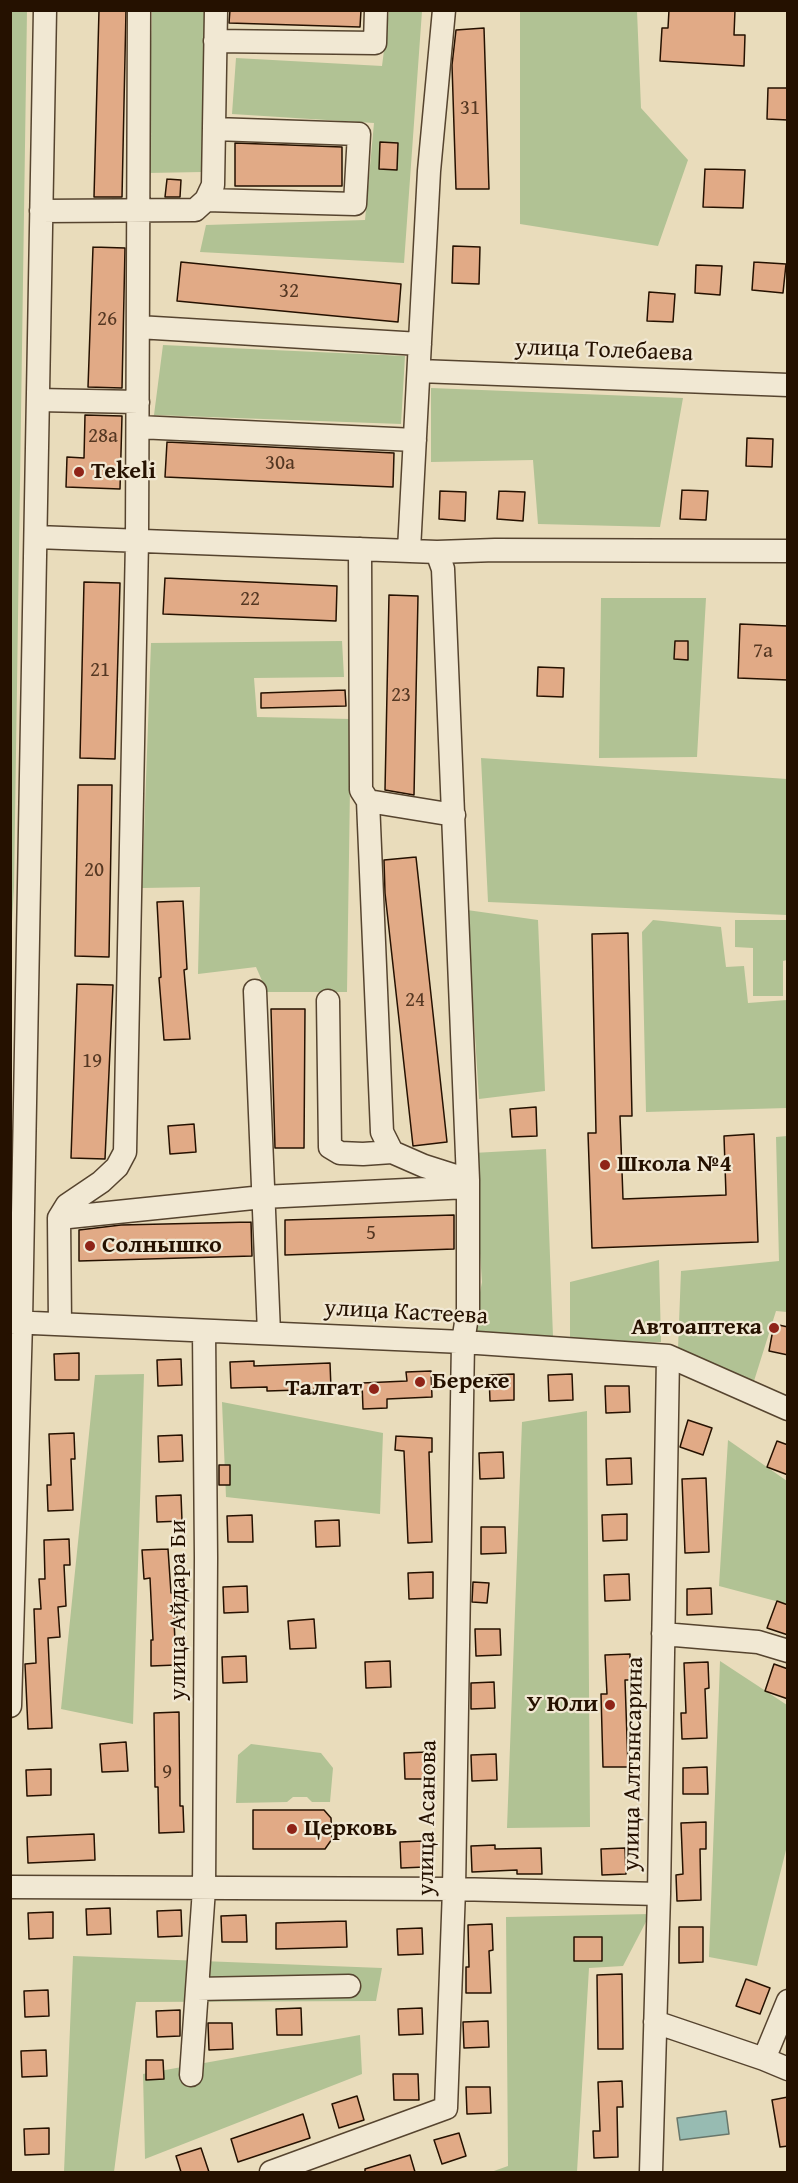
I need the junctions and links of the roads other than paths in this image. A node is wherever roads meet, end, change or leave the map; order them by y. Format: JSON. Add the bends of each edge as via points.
{"nodes":[{"id":1,"x":45,"y":10,"type":"edge"},
{"id":2,"x":139,"y":10,"type":"edge"},
{"id":3,"x":216,"y":10,"type":"edge"},
{"id":4,"x":376,"y":10,"type":"edge"},
{"id":5,"x":444,"y":10,"type":"edge"},
{"id":6,"x":215,"y":41,"type":"junction"},
{"id":7,"x":214,"y":129,"type":"junction"},
{"id":8,"x":206,"y":200,"type":"junction"},
{"id":9,"x":41,"y":211,"type":"junction"},
{"id":10,"x":138,"y":212,"type":"junction"},
{"id":11,"x":138,"y":327,"type":"junction"},
{"id":12,"x":420,"y":344,"type":"junction"},
{"id":13,"x":419,"y":371,"type":"junction"},
{"id":14,"x":788,"y":385,"type":"edge"},
{"id":15,"x":38,"y":399,"type":"junction"},
{"id":16,"x":138,"y":402,"type":"junction"},
{"id":17,"x":138,"y":427,"type":"junction"},
{"id":18,"x":415,"y":440,"type":"junction"},
{"id":19,"x":36,"y":537,"type":"junction"},
{"id":20,"x":137,"y":540,"type":"junction"},
{"id":21,"x":360,"y":549,"type":"junction"},
{"id":22,"x":409,"y":550,"type":"junction"},
{"id":23,"x":788,"y":551,"type":"edge"},
{"id":24,"x":437,"y":552,"type":"junction"},
{"id":25,"x":368,"y":801,"type":"junction"},
{"id":26,"x":454,"y":815,"type":"junction"},
{"id":27,"x":255,"y":991,"type":"dead end"},
{"id":28,"x":328,"y":1001,"type":"dead end"},
{"id":29,"x":392,"y":1152,"type":"junction"},
{"id":30,"x":468,"y":1184,"type":"junction"},
{"id":31,"x":263,"y":1197,"type":"junction"},
{"id":32,"x":59,"y":1218,"type":"junction"},
{"id":33,"x":16,"y":1322,"type":"edge"},
{"id":34,"x":60,"y":1324,"type":"junction"},
{"id":35,"x":204,"y":1331,"type":"junction"},
{"id":36,"x":269,"y":1334,"type":"junction"},
{"id":37,"x":463,"y":1342,"type":"junction"},
{"id":38,"x":668,"y":1356,"type":"junction"},
{"id":39,"x":788,"y":1409,"type":"edge"},
{"id":40,"x":663,"y":1634,"type":"junction"},
{"id":41,"x":788,"y":1651,"type":"edge"},
{"id":42,"x":10,"y":1706,"type":"edge"},
{"id":43,"x":10,"y":1887,"type":"edge"},
{"id":44,"x":204,"y":1889,"type":"junction"},
{"id":45,"x":454,"y":1889,"type":"junction"},
{"id":46,"x":659,"y":1894,"type":"junction"},
{"id":47,"x":349,"y":1986,"type":"dead end"},
{"id":48,"x":197,"y":1989,"type":"junction"},
{"id":49,"x":788,"y":2001,"type":"edge"},
{"id":50,"x":655,"y":2022,"type":"junction"},
{"id":51,"x":764,"y":2059,"type":"junction"},
{"id":52,"x":788,"y":2069,"type":"edge"},
{"id":53,"x":191,"y":2075,"type":"dead end"},
{"id":54,"x":271,"y":2172,"type":"edge"},
{"id":55,"x":651,"y":2172,"type":"edge"}],
"edges":[{"from":1,"to":9,"type":"street"},
{"from":2,"to":10,"type":"street"},
{"from":3,"to":6,"type":"street"},
{"from":4,"to":6,"type":"street","via":[[375,42]]},
{"from":5,"to":12,"type":"street","via":[[429,171]]},
{"from":6,"to":7,"type":"street"},
{"from":7,"to":8,"type":"street","via":[[213,185]]},
{"from":7,"to":8,"type":"street","via":[[359,134],[355,204]]},
{"from":8,"to":10,"type":"street","via":[[195,210]]},
{"from":9,"to":10,"type":"street"},
{"from":9,"to":15,"type":"street"},
{"from":10,"to":11,"type":"street"},
{"from":11,"to":12,"type":"street"},
{"from":11,"to":16,"type":"street"},
{"from":12,"to":13,"type":"street"},
{"from":13,"to":14,"type":"street","name":"улица Толебаева"},
{"from":13,"to":18,"type":"street"},
{"from":15,"to":16,"type":"street"},
{"from":15,"to":19,"type":"street"},
{"from":16,"to":17,"type":"street"},
{"from":17,"to":18,"type":"street"},
{"from":17,"to":20,"type":"street"},
{"from":18,"to":22,"type":"street"},
{"from":19,"to":20,"type":"street"},
{"from":19,"to":33,"type":"street"},
{"from":20,"to":21,"type":"street"},
{"from":20,"to":32,"type":"street","via":[[125,1152],[117,1167],[67,1205]]},
{"from":21,"to":22,"type":"street"},
{"from":21,"to":25,"type":"street","via":[[361,790]]},
{"from":22,"to":24,"type":"street"},
{"from":23,"to":24,"type":"street"},
{"from":24,"to":26,"type":"street","name":"улица Асанова","via":[[443,569]]},
{"from":25,"to":26,"type":"street"},
{"from":25,"to":29,"type":"street","via":[[382,1132]]},
{"from":26,"to":30,"type":"street","name":"улица Асанова"},
{"from":27,"to":31,"type":"street"},
{"from":28,"to":29,"type":"street","via":[[330,1147],[340,1153]]},
{"from":29,"to":30,"type":"street"},
{"from":30,"to":31,"type":"street"},
{"from":30,"to":37,"type":"street","name":"улица Асанова","via":[[468,1310]]},
{"from":31,"to":32,"type":"street"},
{"from":31,"to":36,"type":"street"},
{"from":32,"to":34,"type":"street"},
{"from":33,"to":34,"type":"street","name":"улица Кастеева"},
{"from":33,"to":42,"type":"street"},
{"from":34,"to":35,"type":"street","name":"улица Кастеева"},
{"from":35,"to":36,"type":"street","name":"улица Кастеева"},
{"from":35,"to":44,"type":"street","name":"улица Айдара Би"},
{"from":36,"to":37,"type":"street","name":"улица Кастеева"},
{"from":37,"to":38,"type":"street","name":"улица Кастеева"},
{"from":37,"to":45,"type":"street","name":"улица Асанова"},
{"from":38,"to":39,"type":"street","name":"улица Кастеева"},
{"from":38,"to":40,"type":"street","name":"улица Алтынсарина"},
{"from":40,"to":41,"type":"street","via":[[758,1642]]},
{"from":40,"to":46,"type":"street","name":"улица Алтынсарина"},
{"from":43,"to":44,"type":"street"},
{"from":44,"to":45,"type":"street"},
{"from":44,"to":48,"type":"street","name":"улица Айдара Би"},
{"from":45,"to":46,"type":"street"},
{"from":45,"to":54,"type":"street","name":"улица Асанова","via":[[446,2108]]},
{"from":46,"to":50,"type":"street","name":"улица Алтынсарина"},
{"from":47,"to":48,"type":"street"},
{"from":48,"to":53,"type":"street","name":"улица Айдара Би"},
{"from":49,"to":51,"type":"street"},
{"from":50,"to":51,"type":"street"},
{"from":50,"to":55,"type":"street","name":"улица Алтынсарина"},
{"from":51,"to":52,"type":"street"}]}
